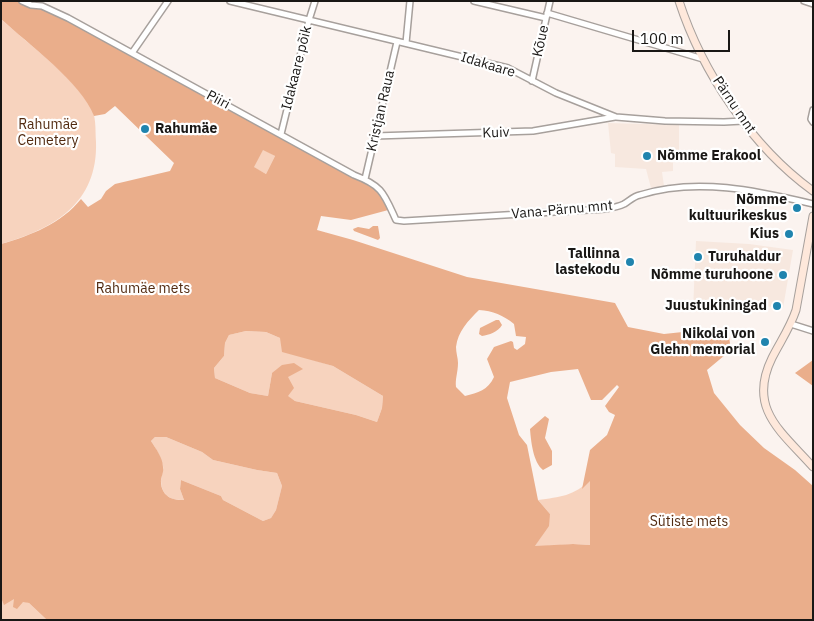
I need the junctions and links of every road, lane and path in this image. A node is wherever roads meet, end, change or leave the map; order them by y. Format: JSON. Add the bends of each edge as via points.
{"nodes":[{"id":1,"x":22,"y":1,"type":"edge"},
{"id":2,"x":168,"y":1,"type":"edge"},
{"id":3,"x":230,"y":1,"type":"edge"},
{"id":4,"x":315,"y":1,"type":"edge"},
{"id":5,"x":410,"y":1,"type":"edge"},
{"id":6,"x":474,"y":1,"type":"edge"},
{"id":7,"x":550,"y":1,"type":"edge"},
{"id":8,"x":679,"y":1,"type":"edge"},
{"id":9,"x":804,"y":1,"type":"edge"},
{"id":10,"x":813,"y":4,"type":"edge"},
{"id":11,"x":547,"y":16,"type":"junction"},
{"id":12,"x":309,"y":20,"type":"junction"},
{"id":13,"x":398,"y":42,"type":"junction"},
{"id":14,"x":406,"y":43,"type":"junction"},
{"id":15,"x":132,"y":53,"type":"junction"},
{"id":16,"x":704,"y":59,"type":"junction"},
{"id":17,"x":532,"y":81,"type":"junction"},
{"id":18,"x":813,"y":110,"type":"edge"},
{"id":19,"x":616,"y":117,"type":"junction"},
{"id":20,"x":742,"y":120,"type":"junction"},
{"id":21,"x":812,"y":120,"type":"edge"},
{"id":22,"x":281,"y":134,"type":"junction"},
{"id":23,"x":376,"y":136,"type":"junction"},
{"id":24,"x":365,"y":179,"type":"junction"},
{"id":25,"x":813,"y":191,"type":"edge"},
{"id":26,"x":813,"y":204,"type":"edge"},
{"id":27,"x":813,"y":216,"type":"edge"},
{"id":28,"x":396,"y":220,"type":"joint"},
{"id":29,"x":790,"y":327,"type":"junction"},
{"id":30,"x":813,"y":331,"type":"edge"},
{"id":31,"x":813,"y":467,"type":"edge"}],
"edges":[{"from":1,"to":15,"type":"street","name":"Piiri","via":[[68,18]]},
{"from":2,"to":15,"type":"street"},
{"from":3,"to":12,"type":"street","name":"Idakaare"},
{"from":4,"to":12,"type":"street","name":"Idakaare põik"},
{"from":5,"to":14,"type":"street"},
{"from":6,"to":11,"type":"street"},
{"from":7,"to":11,"type":"street","name":"Kõue"},
{"from":8,"to":16,"type":"main road","name":"Pärnu mnt"},
{"from":9,"to":10,"type":"street"},
{"from":11,"to":16,"type":"street"},
{"from":11,"to":17,"type":"street","name":"Kõue"},
{"from":12,"to":13,"type":"street","name":"Idakaare"},
{"from":12,"to":22,"type":"street","name":"Idakaare põik"},
{"from":13,"to":14,"type":"street","name":"Idakaare"},
{"from":13,"to":23,"type":"street","name":"Kristjan Raua"},
{"from":14,"to":17,"type":"street","name":"Idakaare","via":[[508,68]]},
{"from":15,"to":22,"type":"street","name":"Piiri"},
{"from":16,"to":20,"type":"main road","name":"Pärnu mnt"},
{"from":17,"to":19,"type":"street","name":"Idakaare"},
{"from":18,"to":21,"type":"street"},
{"from":19,"to":20,"type":"street","name":"Idakaare","via":[[665,121]]},
{"from":19,"to":23,"type":"street","name":"Kuiv","via":[[533,131]]},
{"from":20,"to":25,"type":"main road","name":"Pärnu mnt","via":[[769,154]]},
{"from":22,"to":24,"type":"street","name":"Piiri"},
{"from":23,"to":24,"type":"street","name":"Kristjan Raua"},
{"from":24,"to":28,"type":"street","name":"Piiri","via":[[383,192]]},
{"from":26,"to":28,"type":"street","name":"Vana-Pärnu mnt","via":[[702,186],[639,195],[622,205],[605,209]]},
{"from":27,"to":29,"type":"main road"},
{"from":29,"to":30,"type":"street"},
{"from":29,"to":31,"type":"main road","via":[[765,374],[764,400],[770,417]]}]}
